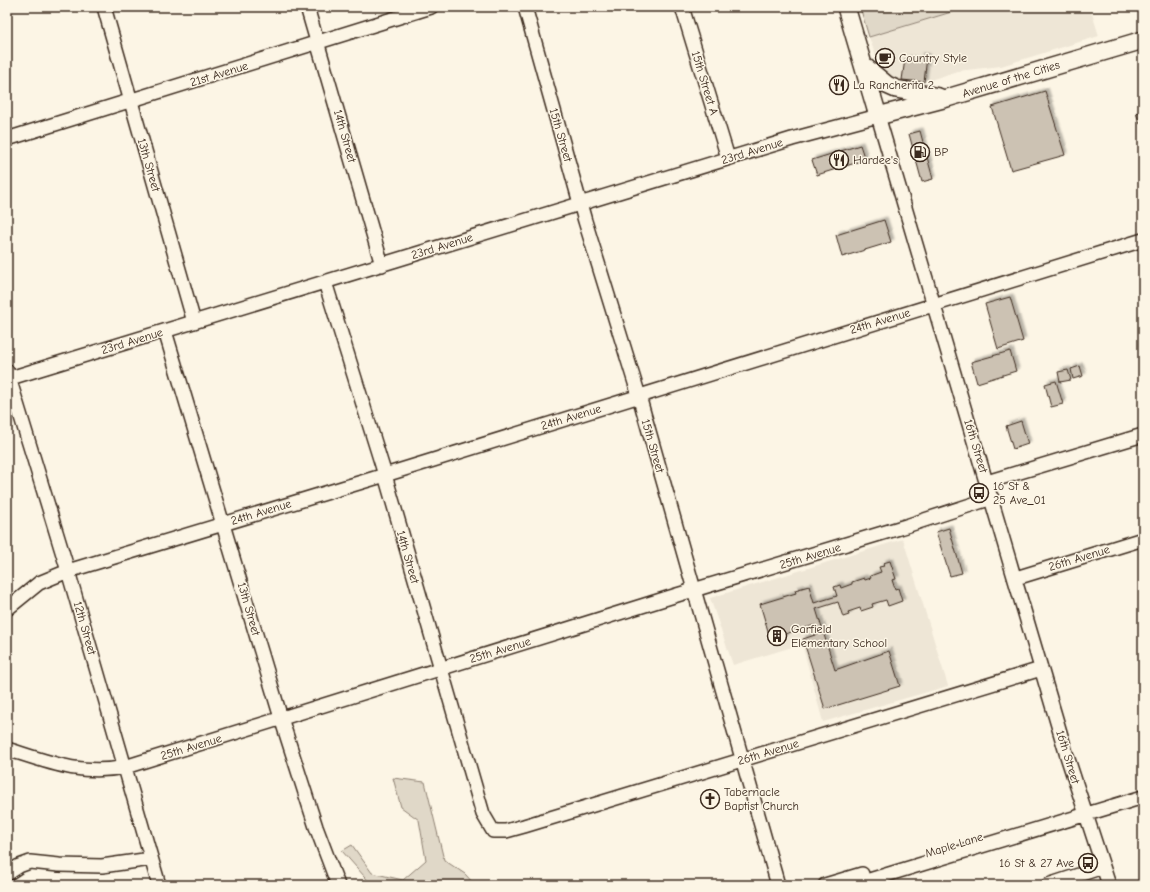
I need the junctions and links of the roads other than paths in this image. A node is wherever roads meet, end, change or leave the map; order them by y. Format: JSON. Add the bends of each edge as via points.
{"nodes":[{"id":1,"x":104,"y":7,"type":"edge"},
{"id":2,"x":307,"y":7,"type":"edge"},
{"id":3,"x":431,"y":7,"type":"edge"},
{"id":4,"x":525,"y":7,"type":"edge"},
{"id":5,"x":682,"y":7,"type":"edge"},
{"id":6,"x":846,"y":7,"type":"edge"},
{"id":7,"x":1143,"y":40,"type":"edge"},
{"id":8,"x":317,"y":43,"type":"junction"},
{"id":9,"x":863,"y":65,"type":"junction"},
{"id":10,"x":947,"y":98,"type":"junction"},
{"id":11,"x":131,"y":101,"type":"junction"},
{"id":12,"x":878,"y":116,"type":"junction"},
{"id":13,"x":7,"y":139,"type":"edge"},
{"id":14,"x":728,"y":158,"type":"junction"},
{"id":15,"x":580,"y":204,"type":"junction"},
{"id":16,"x":1143,"y":240,"type":"edge"},
{"id":17,"x":382,"y":265,"type":"junction"},
{"id":18,"x":325,"y":282,"type":"junction"},
{"id":19,"x":934,"y":304,"type":"junction"},
{"id":20,"x":194,"y":322,"type":"junction"},
{"id":21,"x":165,"y":331,"type":"junction"},
{"id":22,"x":8,"y":377,"type":"edge"},
{"id":23,"x":639,"y":396,"type":"junction"},
{"id":24,"x":1143,"y":434,"type":"edge"},
{"id":25,"x":385,"y":475,"type":"junction"},
{"id":26,"x":987,"y":482,"type":"junction"},
{"id":27,"x":992,"y":498,"type":"junction"},
{"id":28,"x":224,"y":523,"type":"junction"},
{"id":29,"x":1143,"y":539,"type":"edge"},
{"id":30,"x":68,"y":571,"type":"junction"},
{"id":31,"x":1016,"y":578,"type":"junction"},
{"id":32,"x":693,"y":591,"type":"junction"},
{"id":33,"x":7,"y":609,"type":"edge"},
{"id":34,"x":440,"y":669,"type":"junction"},
{"id":35,"x":1041,"y":669,"type":"junction"},
{"id":36,"x":281,"y":718,"type":"junction"},
{"id":37,"x":7,"y":749,"type":"edge"},
{"id":38,"x":743,"y":760,"type":"junction"},
{"id":39,"x":125,"y":768,"type":"junction"},
{"id":40,"x":1143,"y":797,"type":"edge"},
{"id":41,"x":1085,"y":810,"type":"junction"},
{"id":42,"x":493,"y":831,"type":"joint"},
{"id":43,"x":151,"y":859,"type":"junction"},
{"id":44,"x":1103,"y":867,"type":"junction"},
{"id":45,"x":7,"y":874,"type":"edge"},
{"id":46,"x":159,"y":885,"type":"edge"},
{"id":47,"x":338,"y":885,"type":"edge"},
{"id":48,"x":778,"y":885,"type":"edge"},
{"id":49,"x":825,"y":885,"type":"edge"},
{"id":50,"x":852,"y":885,"type":"edge"},
{"id":51,"x":1048,"y":885,"type":"edge"},
{"id":52,"x":1109,"y":885,"type":"edge"}],
"edges":[{"from":1,"to":11,"type":"street","name":"13th Street"},
{"from":2,"to":8,"type":"street","name":"14th Street"},
{"from":3,"to":8,"type":"street","name":"21st Avenue"},
{"from":4,"to":15,"type":"street","name":"15th Street"},
{"from":5,"to":14,"type":"street","name":"15th Street A"},
{"from":6,"to":9,"type":"main road","name":"16th Street"},
{"from":7,"to":10,"type":"main road","name":"Avenue of the Cities"},
{"from":8,"to":11,"type":"street","name":"21st Avenue"},
{"from":8,"to":17,"type":"street","name":"14th Street"},
{"from":9,"to":10,"type":"main road","via":[[887,85],[896,89]]},
{"from":9,"to":12,"type":"main road","name":"16th Street"},
{"from":10,"to":12,"type":"main road","name":"Avenue of the Cities"},
{"from":11,"to":13,"type":"street","name":"21st Avenue"},
{"from":11,"to":20,"type":"street","name":"13th Street"},
{"from":12,"to":14,"type":"street","name":"23rd Avenue"},
{"from":12,"to":19,"type":"street","name":"16th Street"},
{"from":14,"to":15,"type":"street","name":"23rd Avenue"},
{"from":15,"to":17,"type":"street","name":"23rd Avenue"},
{"from":15,"to":23,"type":"street","name":"15th Street"},
{"from":16,"to":19,"type":"street","name":"24th Avenue"},
{"from":17,"to":18,"type":"street","name":"23rd Avenue"},
{"from":18,"to":20,"type":"street","name":"23rd Avenue"},
{"from":18,"to":25,"type":"street","name":"14th Street"},
{"from":19,"to":23,"type":"street","name":"24th Avenue"},
{"from":19,"to":26,"type":"street","name":"16th Street"},
{"from":20,"to":21,"type":"street","name":"23rd Avenue"},
{"from":21,"to":22,"type":"street","name":"23rd Avenue"},
{"from":21,"to":28,"type":"street","name":"13th Street"},
{"from":22,"to":30,"type":"street","name":"12th Street"},
{"from":23,"to":25,"type":"street","name":"24th Avenue"},
{"from":23,"to":32,"type":"street","name":"15th Street"},
{"from":24,"to":26,"type":"street"},
{"from":25,"to":28,"type":"street","name":"24th Avenue"},
{"from":25,"to":34,"type":"street","name":"14th Street"},
{"from":26,"to":27,"type":"street","name":"16th Street"},
{"from":27,"to":31,"type":"street","name":"16th Street"},
{"from":27,"to":32,"type":"street","name":"25th Avenue"},
{"from":28,"to":30,"type":"street","name":"24th Avenue"},
{"from":28,"to":36,"type":"street","name":"13th Street"},
{"from":29,"to":31,"type":"street","name":"26th Avenue"},
{"from":30,"to":33,"type":"street","name":"24th Avenue","via":[[39,583]]},
{"from":30,"to":39,"type":"street","name":"12th Street"},
{"from":31,"to":35,"type":"street","name":"16th Street"},
{"from":32,"to":34,"type":"street","name":"25th Avenue"},
{"from":32,"to":38,"type":"street","name":"15th Street"},
{"from":34,"to":36,"type":"street","name":"25th Avenue"},
{"from":34,"to":42,"type":"street","name":"14th Street","via":[[483,814]]},
{"from":35,"to":38,"type":"street","name":"26th Avenue"},
{"from":35,"to":41,"type":"street","name":"16th Street"},
{"from":36,"to":39,"type":"street","name":"25th Avenue"},
{"from":36,"to":47,"type":"street","name":"13th Street","via":[[316,827]]},
{"from":37,"to":39,"type":"street","name":"25th Avenue","via":[[85,771]]},
{"from":38,"to":42,"type":"street","name":"26th Avenue","via":[[524,826],[506,831]]},
{"from":38,"to":48,"type":"street","name":"15th Street"},
{"from":39,"to":43,"type":"street","name":"12th Street"},
{"from":40,"to":41,"type":"street"},
{"from":41,"to":44,"type":"street","name":"16th Street"},
{"from":41,"to":49,"type":"street","name":"Maple Lane"},
{"from":41,"to":50,"type":"street","name":"Maple Lane"},
{"from":43,"to":45,"type":"street","via":[[94,866],[30,862]]},
{"from":43,"to":46,"type":"street","name":"12th Street"},
{"from":44,"to":51,"type":"street"},
{"from":44,"to":52,"type":"street","name":"16th Street"}]}
